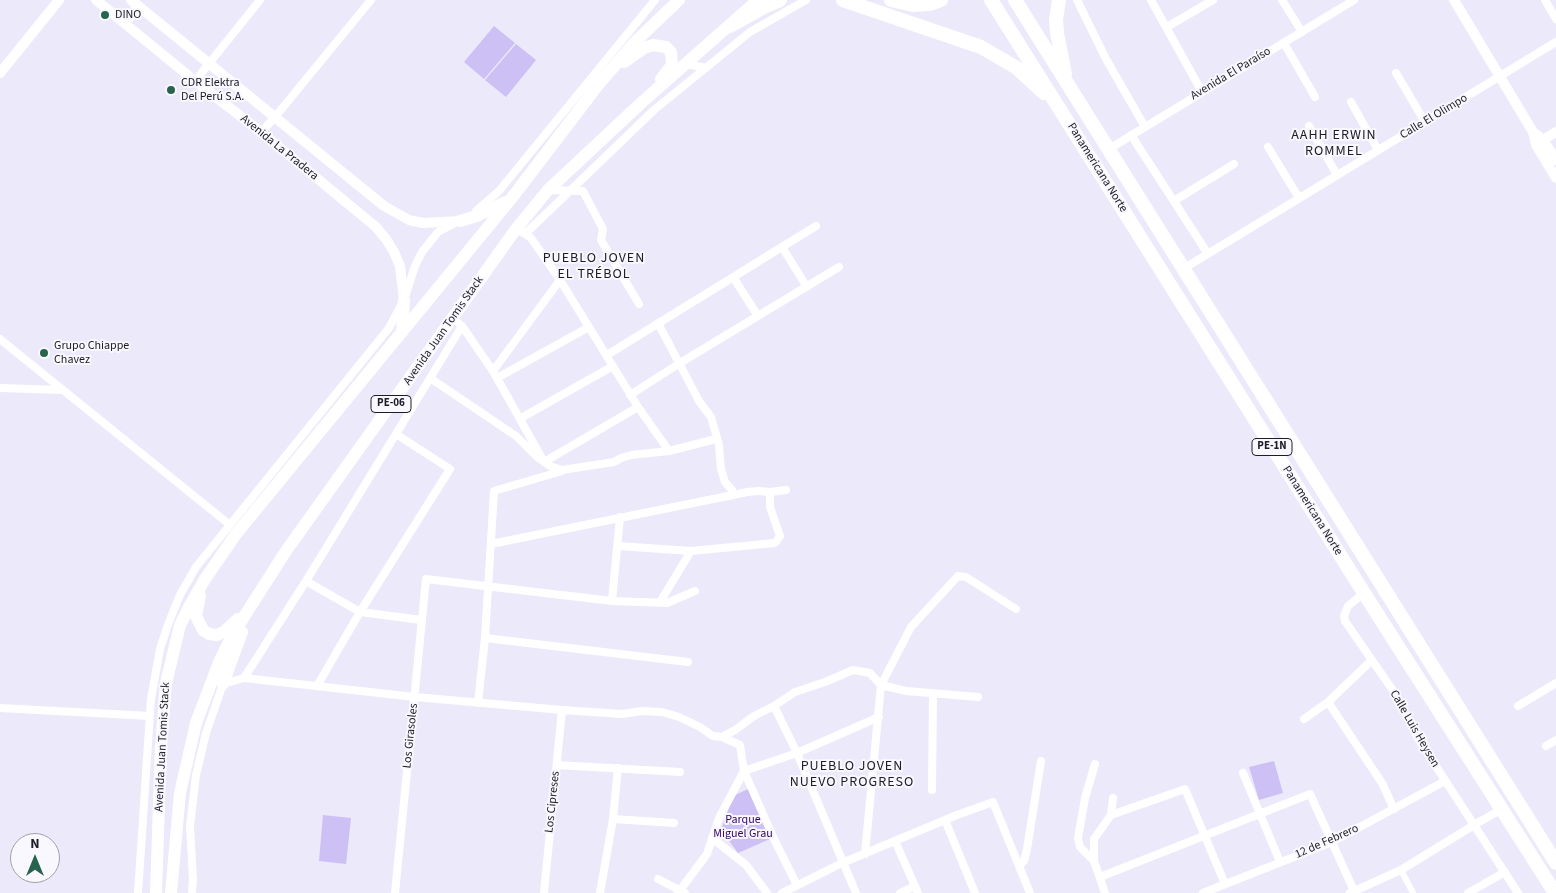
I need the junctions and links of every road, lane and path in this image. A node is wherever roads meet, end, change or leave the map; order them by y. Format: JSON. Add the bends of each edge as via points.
{"nodes":[{"id":1,"x":59,"y":0,"type":"edge"},
{"id":2,"x":96,"y":0,"type":"edge"},
{"id":3,"x":260,"y":0,"type":"edge"},
{"id":4,"x":371,"y":0,"type":"edge"},
{"id":5,"x":655,"y":0,"type":"edge"},
{"id":6,"x":679,"y":0,"type":"edge"},
{"id":7,"x":780,"y":0,"type":"edge"},
{"id":8,"x":806,"y":0,"type":"edge"},
{"id":9,"x":843,"y":0,"type":"edge"},
{"id":10,"x":890,"y":0,"type":"edge"},
{"id":11,"x":941,"y":0,"type":"edge"},
{"id":12,"x":991,"y":0,"type":"edge"},
{"id":13,"x":1015,"y":0,"type":"edge"},
{"id":14,"x":1059,"y":0,"type":"edge"},
{"id":15,"x":1077,"y":0,"type":"edge"},
{"id":16,"x":1152,"y":0,"type":"edge"},
{"id":17,"x":1213,"y":0,"type":"edge"},
{"id":18,"x":1282,"y":0,"type":"edge"},
{"id":19,"x":1354,"y":0,"type":"edge"},
{"id":20,"x":1454,"y":0,"type":"edge"},
{"id":21,"x":1545,"y":0,"type":"edge"},
{"id":22,"x":134,"y":3,"type":"edge"},
{"id":23,"x":762,"y":3,"type":"edge"},
{"id":24,"x":1556,"y":19,"type":"edge"},
{"id":25,"x":124,"y":23,"type":"junction"},
{"id":26,"x":764,"y":23,"type":"junction"},
{"id":27,"x":1166,"y":28,"type":"junction"},
{"id":28,"x":726,"y":30,"type":"junction"},
{"id":29,"x":1302,"y":32,"type":"junction"},
{"id":30,"x":1556,"y":42,"type":"edge"},
{"id":31,"x":1284,"y":43,"type":"junction"},
{"id":32,"x":733,"y":45,"type":"junction"},
{"id":33,"x":210,"y":64,"type":"junction"},
{"id":34,"x":687,"y":64,"type":"junction"},
{"id":35,"x":706,"y":68,"type":"junction"},
{"id":36,"x":0,"y":73,"type":"edge"},
{"id":37,"x":1396,"y":73,"type":"dead end"},
{"id":38,"x":1500,"y":76,"type":"junction"},
{"id":39,"x":195,"y":81,"type":"junction"},
{"id":40,"x":1066,"y":82,"type":"junction"},
{"id":41,"x":598,"y":85,"type":"junction"},
{"id":42,"x":1202,"y":92,"type":"junction"},
{"id":43,"x":1315,"y":97,"type":"dead end"},
{"id":44,"x":1351,"y":102,"type":"dead end"},
{"id":45,"x":640,"y":104,"type":"junction"},
{"id":46,"x":1060,"y":108,"type":"junction"},
{"id":47,"x":275,"y":117,"type":"junction"},
{"id":48,"x":1424,"y":122,"type":"junction"},
{"id":49,"x":1309,"y":126,"type":"dead end"},
{"id":50,"x":1145,"y":127,"type":"junction"},
{"id":51,"x":260,"y":132,"type":"junction"},
{"id":52,"x":1556,"y":132,"type":"edge"},
{"id":53,"x":1131,"y":135,"type":"junction"},
{"id":54,"x":1540,"y":142,"type":"junction"},
{"id":55,"x":1268,"y":147,"type":"dead end"},
{"id":56,"x":1108,"y":149,"type":"junction"},
{"id":57,"x":1378,"y":150,"type":"junction"},
{"id":58,"x":1556,"y":160,"type":"edge"},
{"id":59,"x":1234,"y":164,"type":"dead end"},
{"id":60,"x":1337,"y":175,"type":"junction"},
{"id":61,"x":1556,"y":178,"type":"edge"},
{"id":62,"x":548,"y":190,"type":"junction"},
{"id":63,"x":569,"y":191,"type":"junction"},
{"id":64,"x":1299,"y":198,"type":"junction"},
{"id":65,"x":511,"y":199,"type":"junction"},
{"id":66,"x":1174,"y":201,"type":"junction"},
{"id":67,"x":460,"y":221,"type":"junction"},
{"id":68,"x":816,"y":226,"type":"dead end"},
{"id":69,"x":521,"y":231,"type":"junction"},
{"id":70,"x":782,"y":247,"type":"junction"},
{"id":71,"x":1208,"y":254,"type":"junction"},
{"id":72,"x":839,"y":267,"type":"dead end"},
{"id":73,"x":1183,"y":269,"type":"junction"},
{"id":74,"x":733,"y":277,"type":"junction"},
{"id":75,"x":560,"y":280,"type":"junction"},
{"id":76,"x":807,"y":287,"type":"junction"},
{"id":77,"x":404,"y":300,"type":"junction"},
{"id":78,"x":639,"y":304,"type":"dead end"},
{"id":79,"x":758,"y":316,"type":"junction"},
{"id":80,"x":457,"y":322,"type":"junction"},
{"id":81,"x":658,"y":323,"type":"junction"},
{"id":82,"x":589,"y":327,"type":"junction"},
{"id":83,"x":402,"y":332,"type":"junction"},
{"id":84,"x":0,"y":339,"type":"edge"},
{"id":85,"x":607,"y":355,"type":"junction"},
{"id":86,"x":680,"y":363,"type":"junction"},
{"id":87,"x":614,"y":366,"type":"junction"},
{"id":88,"x":495,"y":375,"type":"junction"},
{"id":89,"x":430,"y":378,"type":"junction"},
{"id":90,"x":0,"y":388,"type":"edge"},
{"id":91,"x":62,"y":390,"type":"junction"},
{"id":92,"x":630,"y":395,"type":"junction"},
{"id":93,"x":638,"y":407,"type":"junction"},
{"id":94,"x":521,"y":418,"type":"junction"},
{"id":95,"x":396,"y":434,"type":"junction"},
{"id":96,"x":716,"y":439,"type":"junction"},
{"id":97,"x":669,"y":451,"type":"junction"},
{"id":98,"x":544,"y":462,"type":"junction"},
{"id":99,"x":562,"y":470,"type":"junction"},
{"id":100,"x":786,"y":490,"type":"dead end"},
{"id":101,"x":770,"y":492,"type":"junction"},
{"id":102,"x":733,"y":495,"type":"junction"},
{"id":103,"x":620,"y":517,"type":"junction"},
{"id":104,"x":230,"y":525,"type":"junction"},
{"id":105,"x":491,"y":544,"type":"junction"},
{"id":106,"x":618,"y":546,"type":"junction"},
{"id":107,"x":692,"y":551,"type":"junction"},
{"id":108,"x":206,"y":579,"type":"junction"},
{"id":109,"x":306,"y":581,"type":"junction"},
{"id":110,"x":488,"y":586,"type":"junction"},
{"id":111,"x":696,"y":591,"type":"dead end"},
{"id":112,"x":259,"y":592,"type":"junction"},
{"id":113,"x":1364,"y":593,"type":"junction"},
{"id":114,"x":612,"y":601,"type":"junction"},
{"id":115,"x":660,"y":602,"type":"junction"},
{"id":116,"x":1016,"y":609,"type":"dead end"},
{"id":117,"x":360,"y":612,"type":"junction"},
{"id":118,"x":422,"y":620,"type":"junction"},
{"id":119,"x":485,"y":638,"type":"junction"},
{"id":120,"x":1372,"y":660,"type":"junction"},
{"id":121,"x":688,"y":662,"type":"dead end"},
{"id":122,"x":244,"y":678,"type":"junction"},
{"id":123,"x":1556,"y":682,"type":"edge"},
{"id":124,"x":223,"y":684,"type":"junction"},
{"id":125,"x":881,"y":685,"type":"junction"},
{"id":126,"x":317,"y":686,"type":"junction"},
{"id":127,"x":933,"y":693,"type":"junction"},
{"id":128,"x":415,"y":697,"type":"junction"},
{"id":129,"x":978,"y":697,"type":"dead end"},
{"id":130,"x":1328,"y":702,"type":"junction"},
{"id":131,"x":478,"y":703,"type":"junction"},
{"id":132,"x":774,"y":706,"type":"junction"},
{"id":133,"x":1518,"y":706,"type":"dead end"},
{"id":134,"x":0,"y":708,"type":"edge"},
{"id":135,"x":562,"y":710,"type":"junction"},
{"id":136,"x":150,"y":716,"type":"junction"},
{"id":137,"x":879,"y":717,"type":"junction"},
{"id":138,"x":1304,"y":719,"type":"dead end"},
{"id":139,"x":722,"y":737,"type":"junction"},
{"id":140,"x":1556,"y":740,"type":"edge"},
{"id":141,"x":1546,"y":746,"type":"dead end"},
{"id":142,"x":797,"y":753,"type":"junction"},
{"id":143,"x":1042,"y":761,"type":"dead end"},
{"id":144,"x":1095,"y":764,"type":"dead end"},
{"id":145,"x":557,"y":765,"type":"junction"},
{"id":146,"x":618,"y":768,"type":"junction"},
{"id":147,"x":744,"y":771,"type":"junction"},
{"id":148,"x":680,"y":772,"type":"dead end"},
{"id":149,"x":1243,"y":773,"type":"dead end"},
{"id":150,"x":1445,"y":781,"type":"junction"},
{"id":151,"x":932,"y":790,"type":"dead end"},
{"id":152,"x":1113,"y":798,"type":"dead end"},
{"id":153,"x":1394,"y":809,"type":"junction"},
{"id":154,"x":1502,"y":809,"type":"junction"},
{"id":155,"x":1260,"y":814,"type":"junction"},
{"id":156,"x":1111,"y":815,"type":"junction"},
{"id":157,"x":613,"y":819,"type":"junction"},
{"id":158,"x":944,"y":820,"type":"junction"},
{"id":159,"x":674,"y":823,"type":"dead end"},
{"id":160,"x":1474,"y":825,"type":"junction"},
{"id":161,"x":1205,"y":835,"type":"junction"},
{"id":162,"x":712,"y":838,"type":"junction"},
{"id":163,"x":895,"y":841,"type":"junction"},
{"id":164,"x":1332,"y":842,"type":"junction"},
{"id":165,"x":866,"y":854,"type":"junction"},
{"id":166,"x":1094,"y":861,"type":"junction"},
{"id":167,"x":1280,"y":862,"type":"junction"},
{"id":168,"x":842,"y":863,"type":"junction"},
{"id":169,"x":1556,"y":863,"type":"edge"},
{"id":170,"x":1019,"y":866,"type":"junction"},
{"id":171,"x":1401,"y":870,"type":"junction"},
{"id":172,"x":1505,"y":872,"type":"junction"},
{"id":173,"x":1100,"y":877,"type":"junction"},
{"id":174,"x":658,"y":879,"type":"dead end"},
{"id":175,"x":1225,"y":884,"type":"junction"},
{"id":176,"x":797,"y":885,"type":"junction"},
{"id":177,"x":916,"y":890,"type":"edge"},
{"id":178,"x":681,"y":892,"type":"edge"},
{"id":179,"x":138,"y":893,"type":"edge"},
{"id":180,"x":156,"y":893,"type":"edge"},
{"id":181,"x":171,"y":893,"type":"edge"},
{"id":182,"x":192,"y":893,"type":"edge"},
{"id":183,"x":395,"y":893,"type":"edge"},
{"id":184,"x":544,"y":893,"type":"edge"},
{"id":185,"x":600,"y":893,"type":"edge"},
{"id":186,"x":767,"y":893,"type":"edge"},
{"id":187,"x":782,"y":893,"type":"edge"},
{"id":188,"x":856,"y":893,"type":"edge"},
{"id":189,"x":900,"y":893,"type":"edge"},
{"id":190,"x":975,"y":893,"type":"edge"},
{"id":191,"x":1030,"y":893,"type":"edge"},
{"id":192,"x":1105,"y":893,"type":"edge"},
{"id":193,"x":1203,"y":893,"type":"edge"},
{"id":194,"x":1353,"y":893,"type":"edge"},
{"id":195,"x":1413,"y":893,"type":"edge"},
{"id":196,"x":1468,"y":893,"type":"edge"},
{"id":197,"x":1518,"y":893,"type":"edge"},
{"id":198,"x":1555,"y":893,"type":"edge"}],
"edges":[{"from":1,"to":36,"type":"street"},
{"from":2,"to":25,"type":"street","name":"Avenida La Pradera"},
{"from":3,"to":33,"type":"street"},
{"from":4,"to":47,"type":"street"},
{"from":5,"to":67,"type":"street","name":"Avenida Juan Tomis Stack","via":[[499,191]]},
{"from":6,"to":41,"type":"main road","name":"Avenida Juan Tomis Stack","number":"PE-06","via":[[636,40]]},
{"from":7,"to":23,"type":"highway"},
{"from":8,"to":26,"type":"street","name":"Avenida Juan Tomis Stack"},
{"from":9,"to":46,"type":"highway","via":[[981,47],[1017,68]]},
{"from":10,"to":11,"type":"highway","via":[[913,5]]},
{"from":12,"to":46,"type":"highway","name":"Panamericana Norte","number":"PE-1N"},
{"from":13,"to":40,"type":"highway","name":"Panamericana Norte","number":"PE-1N"},
{"from":14,"to":40,"type":"highway","via":[[1057,33]]},
{"from":15,"to":50,"type":"street"},
{"from":16,"to":27,"type":"street"},
{"from":17,"to":27,"type":"street"},
{"from":18,"to":29,"type":"street"},
{"from":19,"to":29,"type":"street","name":"Avenida El Paraíso"},
{"from":20,"to":38,"type":"street"},
{"from":21,"to":24,"type":"street"},
{"from":22,"to":25,"type":"street"},
{"from":22,"to":33,"type":"street","name":"Avenida La Pradera"},
{"from":23,"to":26,"type":"street"},
{"from":23,"to":28,"type":"highway"},
{"from":25,"to":39,"type":"street","name":"Avenida La Pradera"},
{"from":26,"to":32,"type":"street","name":"Avenida Juan Tomis Stack"},
{"from":27,"to":42,"type":"street"},
{"from":28,"to":32,"type":"street"},
{"from":28,"to":34,"type":"main road","name":"Avenida Juan Tomis Stack","number":"PE-06"},
{"from":29,"to":31,"type":"street","name":"Avenida El Paraíso"},
{"from":30,"to":38,"type":"street","name":"Calle El Olimpo"},
{"from":31,"to":42,"type":"street","name":"Avenida El Paraíso"},
{"from":31,"to":43,"type":"street"},
{"from":32,"to":35,"type":"street","name":"Avenida Juan Tomis Stack"},
{"from":33,"to":39,"type":"street"},
{"from":33,"to":47,"type":"street","name":"Avenida La Pradera"},
{"from":34,"to":35,"type":"street"},
{"from":34,"to":45,"type":"main road","name":"Avenida Juan Tomis Stack","number":"PE-06"},
{"from":35,"to":63,"type":"street","name":"Avenida Juan Tomis Stack","via":[[654,110]]},
{"from":37,"to":48,"type":"street"},
{"from":38,"to":48,"type":"street","name":"Calle El Olimpo"},
{"from":38,"to":54,"type":"street"},
{"from":39,"to":51,"type":"street","name":"Avenida La Pradera"},
{"from":40,"to":56,"type":"highway","name":"Panamericana Norte","number":"PE-1N"},
{"from":41,"to":45,"type":"main road","via":[[644,48],[653,45],[666,47],[671,52],[672,64]]},
{"from":41,"to":65,"type":"main road","name":"Avenida Juan Tomis Stack","number":"PE-06"},
{"from":42,"to":50,"type":"street","name":"Avenida El Paraíso"},
{"from":44,"to":57,"type":"street"},
{"from":45,"to":62,"type":"main road","name":"Avenida Juan Tomis Stack","number":"PE-06"},
{"from":46,"to":113,"type":"highway","name":"Panamericana Norte","number":"PE-1N"},
{"from":47,"to":51,"type":"street"},
{"from":47,"to":67,"type":"street","name":"Avenida La Pradera","via":[[397,214],[423,223]]},
{"from":48,"to":57,"type":"street","name":"Calle El Olimpo"},
{"from":49,"to":60,"type":"street"},
{"from":50,"to":53,"type":"street","name":"Avenida El Paraíso"},
{"from":51,"to":77,"type":"street","name":"Avenida La Pradera","via":[[362,214],[386,239],[400,266]]},
{"from":52,"to":54,"type":"street"},
{"from":53,"to":56,"type":"street","name":"Avenida El Paraíso"},
{"from":53,"to":66,"type":"street"},
{"from":54,"to":58,"type":"street"},
{"from":54,"to":61,"type":"street"},
{"from":55,"to":64,"type":"street"},
{"from":56,"to":73,"type":"highway","name":"Panamericana Norte","number":"PE-1N"},
{"from":57,"to":60,"type":"street","name":"Calle El Olimpo"},
{"from":59,"to":66,"type":"street"},
{"from":60,"to":64,"type":"street","name":"Calle El Olimpo"},
{"from":62,"to":63,"type":"street"},
{"from":62,"to":69,"type":"main road","name":"Avenida Juan Tomis Stack","number":"PE-06"},
{"from":63,"to":69,"type":"street","name":"Avenida Juan Tomis Stack"},
{"from":63,"to":78,"type":"street","via":[[583,191],[603,229],[601,240]]},
{"from":64,"to":71,"type":"street","name":"Calle El Olimpo"},
{"from":65,"to":67,"type":"main road","number":"PE-06"},
{"from":65,"to":83,"type":"main road","name":"Avenida Juan Tomis Stack","number":"PE-06"},
{"from":66,"to":71,"type":"street"},
{"from":67,"to":77,"type":"street","name":"Avenida Juan Tomis Stack","via":[[438,232],[422,252]]},
{"from":68,"to":70,"type":"street"},
{"from":69,"to":75,"type":"street","via":[[531,238]]},
{"from":69,"to":80,"type":"main road","name":"Avenida Juan Tomis Stack","number":"PE-06"},
{"from":70,"to":74,"type":"street"},
{"from":70,"to":76,"type":"street"},
{"from":71,"to":73,"type":"street","name":"Calle El Olimpo"},
{"from":72,"to":76,"type":"street"},
{"from":73,"to":169,"type":"highway","name":"Panamericana Norte","number":"PE-1N"},
{"from":74,"to":79,"type":"street"},
{"from":74,"to":81,"type":"street"},
{"from":75,"to":82,"type":"street"},
{"from":75,"to":88,"type":"street"},
{"from":76,"to":79,"type":"street"},
{"from":77,"to":83,"type":"main road"},
{"from":77,"to":104,"type":"street","name":"Avenida Juan Tomis Stack","via":[[389,328]]},
{"from":79,"to":86,"type":"street"},
{"from":80,"to":88,"type":"street"},
{"from":80,"to":89,"type":"street"},
{"from":80,"to":112,"type":"main road","name":"Avenida Juan Tomis Stack","number":"PE-06","via":[[323,498]]},
{"from":81,"to":85,"type":"street"},
{"from":81,"to":86,"type":"street"},
{"from":82,"to":85,"type":"street"},
{"from":82,"to":88,"type":"street"},
{"from":83,"to":108,"type":"main road","name":"Avenida Juan Tomis Stack","number":"PE-06","via":[[236,534]]},
{"from":84,"to":91,"type":"street"},
{"from":85,"to":87,"type":"street"},
{"from":86,"to":92,"type":"street"},
{"from":86,"to":96,"type":"street","via":[[699,402],[711,417]]},
{"from":87,"to":92,"type":"street"},
{"from":87,"to":94,"type":"street"},
{"from":88,"to":94,"type":"street"},
{"from":89,"to":95,"type":"street"},
{"from":89,"to":98,"type":"street","via":[[516,436]]},
{"from":90,"to":91,"type":"street"},
{"from":91,"to":104,"type":"street"},
{"from":92,"to":93,"type":"street"},
{"from":93,"to":97,"type":"street"},
{"from":93,"to":98,"type":"street"},
{"from":94,"to":98,"type":"street"},
{"from":95,"to":109,"type":"street"},
{"from":95,"to":117,"type":"street","via":[[450,469]]},
{"from":96,"to":97,"type":"street"},
{"from":96,"to":102,"type":"street","via":[[721,469]]},
{"from":97,"to":99,"type":"street","via":[[631,455],[614,462]]},
{"from":98,"to":99,"type":"street"},
{"from":99,"to":105,"type":"street","via":[[494,491]]},
{"from":100,"to":101,"type":"street"},
{"from":101,"to":102,"type":"street"},
{"from":101,"to":107,"type":"street","via":[[770,507],[780,536],[777,541]]},
{"from":102,"to":103,"type":"street"},
{"from":103,"to":105,"type":"street"},
{"from":103,"to":106,"type":"street"},
{"from":104,"to":136,"type":"street","name":"Avenida Juan Tomis Stack","via":[[196,567],[180,595],[160,649]]},
{"from":105,"to":110,"type":"street"},
{"from":106,"to":107,"type":"street"},
{"from":106,"to":114,"type":"street"},
{"from":107,"to":115,"type":"street"},
{"from":108,"to":112,"type":"main road","via":[[196,616],[203,630],[209,634],[217,634],[231,626]]},
{"from":108,"to":180,"type":"main road","name":"Avenida Juan Tomis Stack","number":"PE-06","via":[[180,624],[166,683]]},
{"from":109,"to":117,"type":"street"},
{"from":109,"to":122,"type":"street"},
{"from":110,"to":114,"type":"street"},
{"from":110,"to":118,"type":"street","name":"Los Girasoles","via":[[426,580]]},
{"from":110,"to":119,"type":"street"},
{"from":111,"to":115,"type":"street","via":[[668,603]]},
{"from":112,"to":124,"type":"main road"},
{"from":112,"to":181,"type":"main road","name":"Avenida Juan Tomis Stack","number":"PE-06","via":[[220,660],[196,724],[180,793]]},
{"from":113,"to":120,"type":"street","name":"Calle Luis Heysen","via":[[1348,606],[1344,616]]},
{"from":113,"to":154,"type":"highway","name":"Panamericana Norte","number":"PE-1N"},
{"from":114,"to":115,"type":"street"},
{"from":116,"to":125,"type":"street","via":[[966,577],[958,576],[910,627]]},
{"from":117,"to":118,"type":"street"},
{"from":117,"to":126,"type":"street"},
{"from":118,"to":128,"type":"street","name":"Los Girasoles"},
{"from":119,"to":121,"type":"street"},
{"from":119,"to":131,"type":"street"},
{"from":120,"to":130,"type":"street"},
{"from":120,"to":150,"type":"street","name":"Calle Luis Heysen"},
{"from":122,"to":124,"type":"street"},
{"from":122,"to":126,"type":"street"},
{"from":123,"to":133,"type":"street"},
{"from":124,"to":182,"type":"street","via":[[196,775],[190,826]]},
{"from":125,"to":127,"type":"street"},
{"from":125,"to":132,"type":"street","via":[[870,673],[853,670],[795,692]]},
{"from":125,"to":137,"type":"street"},
{"from":126,"to":128,"type":"street"},
{"from":127,"to":129,"type":"street"},
{"from":127,"to":151,"type":"street"},
{"from":128,"to":131,"type":"street"},
{"from":128,"to":183,"type":"street","name":"Los Girasoles"},
{"from":130,"to":138,"type":"street"},
{"from":130,"to":153,"type":"street","via":[[1382,783]]},
{"from":131,"to":135,"type":"street"},
{"from":132,"to":139,"type":"street"},
{"from":132,"to":142,"type":"street"},
{"from":134,"to":136,"type":"street"},
{"from":135,"to":139,"type":"street","via":[[622,714],[662,712],[679,717],[713,736]]},
{"from":135,"to":145,"type":"street","name":"Los Cipreses"},
{"from":136,"to":179,"type":"street","name":"Avenida Juan Tomis Stack"},
{"from":137,"to":142,"type":"street"},
{"from":137,"to":165,"type":"street"},
{"from":139,"to":147,"type":"street","via":[[740,745]]},
{"from":140,"to":141,"type":"street"},
{"from":142,"to":147,"type":"street"},
{"from":142,"to":168,"type":"street"},
{"from":143,"to":170,"type":"street","via":[[1027,849]]},
{"from":144,"to":166,"type":"street","via":[[1078,838],[1080,847]]},
{"from":145,"to":146,"type":"street"},
{"from":145,"to":184,"type":"street","name":"Los Cipreses"},
{"from":146,"to":148,"type":"street"},
{"from":146,"to":157,"type":"street"},
{"from":147,"to":162,"type":"street"},
{"from":147,"to":176,"type":"street"},
{"from":149,"to":155,"type":"street"},
{"from":150,"to":153,"type":"street","name":"12 de Febrero"},
{"from":150,"to":160,"type":"street","name":"Calle Luis Heysen"},
{"from":152,"to":156,"type":"street"},
{"from":153,"to":164,"type":"street","name":"12 de Febrero"},
{"from":154,"to":160,"type":"street"},
{"from":154,"to":198,"type":"highway","name":"Panamericana Norte","number":"PE-1N"},
{"from":155,"to":161,"type":"street"},
{"from":155,"to":164,"type":"street","via":[[1310,794]]},
{"from":155,"to":167,"type":"street"},
{"from":156,"to":161,"type":"street","via":[[1185,789]]},
{"from":156,"to":166,"type":"street","via":[[1094,840]]},
{"from":157,"to":159,"type":"street"},
{"from":157,"to":185,"type":"street"},
{"from":158,"to":163,"type":"street"},
{"from":158,"to":170,"type":"street","via":[[993,802]]},
{"from":158,"to":190,"type":"street"},
{"from":160,"to":171,"type":"street"},
{"from":160,"to":172,"type":"street","name":"Calle Luis Heysen"},
{"from":161,"to":173,"type":"street"},
{"from":161,"to":175,"type":"street"},
{"from":162,"to":178,"type":"street","via":[[707,854]]},
{"from":162,"to":186,"type":"street","via":[[746,865]]},
{"from":163,"to":165,"type":"street"},
{"from":163,"to":177,"type":"street"},
{"from":164,"to":167,"type":"street","name":"12 de Febrero"},
{"from":164,"to":194,"type":"street"},
{"from":165,"to":168,"type":"street"},
{"from":166,"to":173,"type":"street"},
{"from":167,"to":175,"type":"street","name":"12 de Febrero"},
{"from":168,"to":176,"type":"street"},
{"from":168,"to":188,"type":"street"},
{"from":170,"to":191,"type":"street"},
{"from":171,"to":194,"type":"street"},
{"from":171,"to":195,"type":"street"},
{"from":172,"to":196,"type":"street"},
{"from":172,"to":197,"type":"street","name":"Calle Luis Heysen"},
{"from":173,"to":192,"type":"street"},
{"from":174,"to":178,"type":"street"},
{"from":175,"to":193,"type":"street","name":"12 de Febrero"},
{"from":176,"to":187,"type":"street"},
{"from":177,"to":189,"type":"street"}]}
